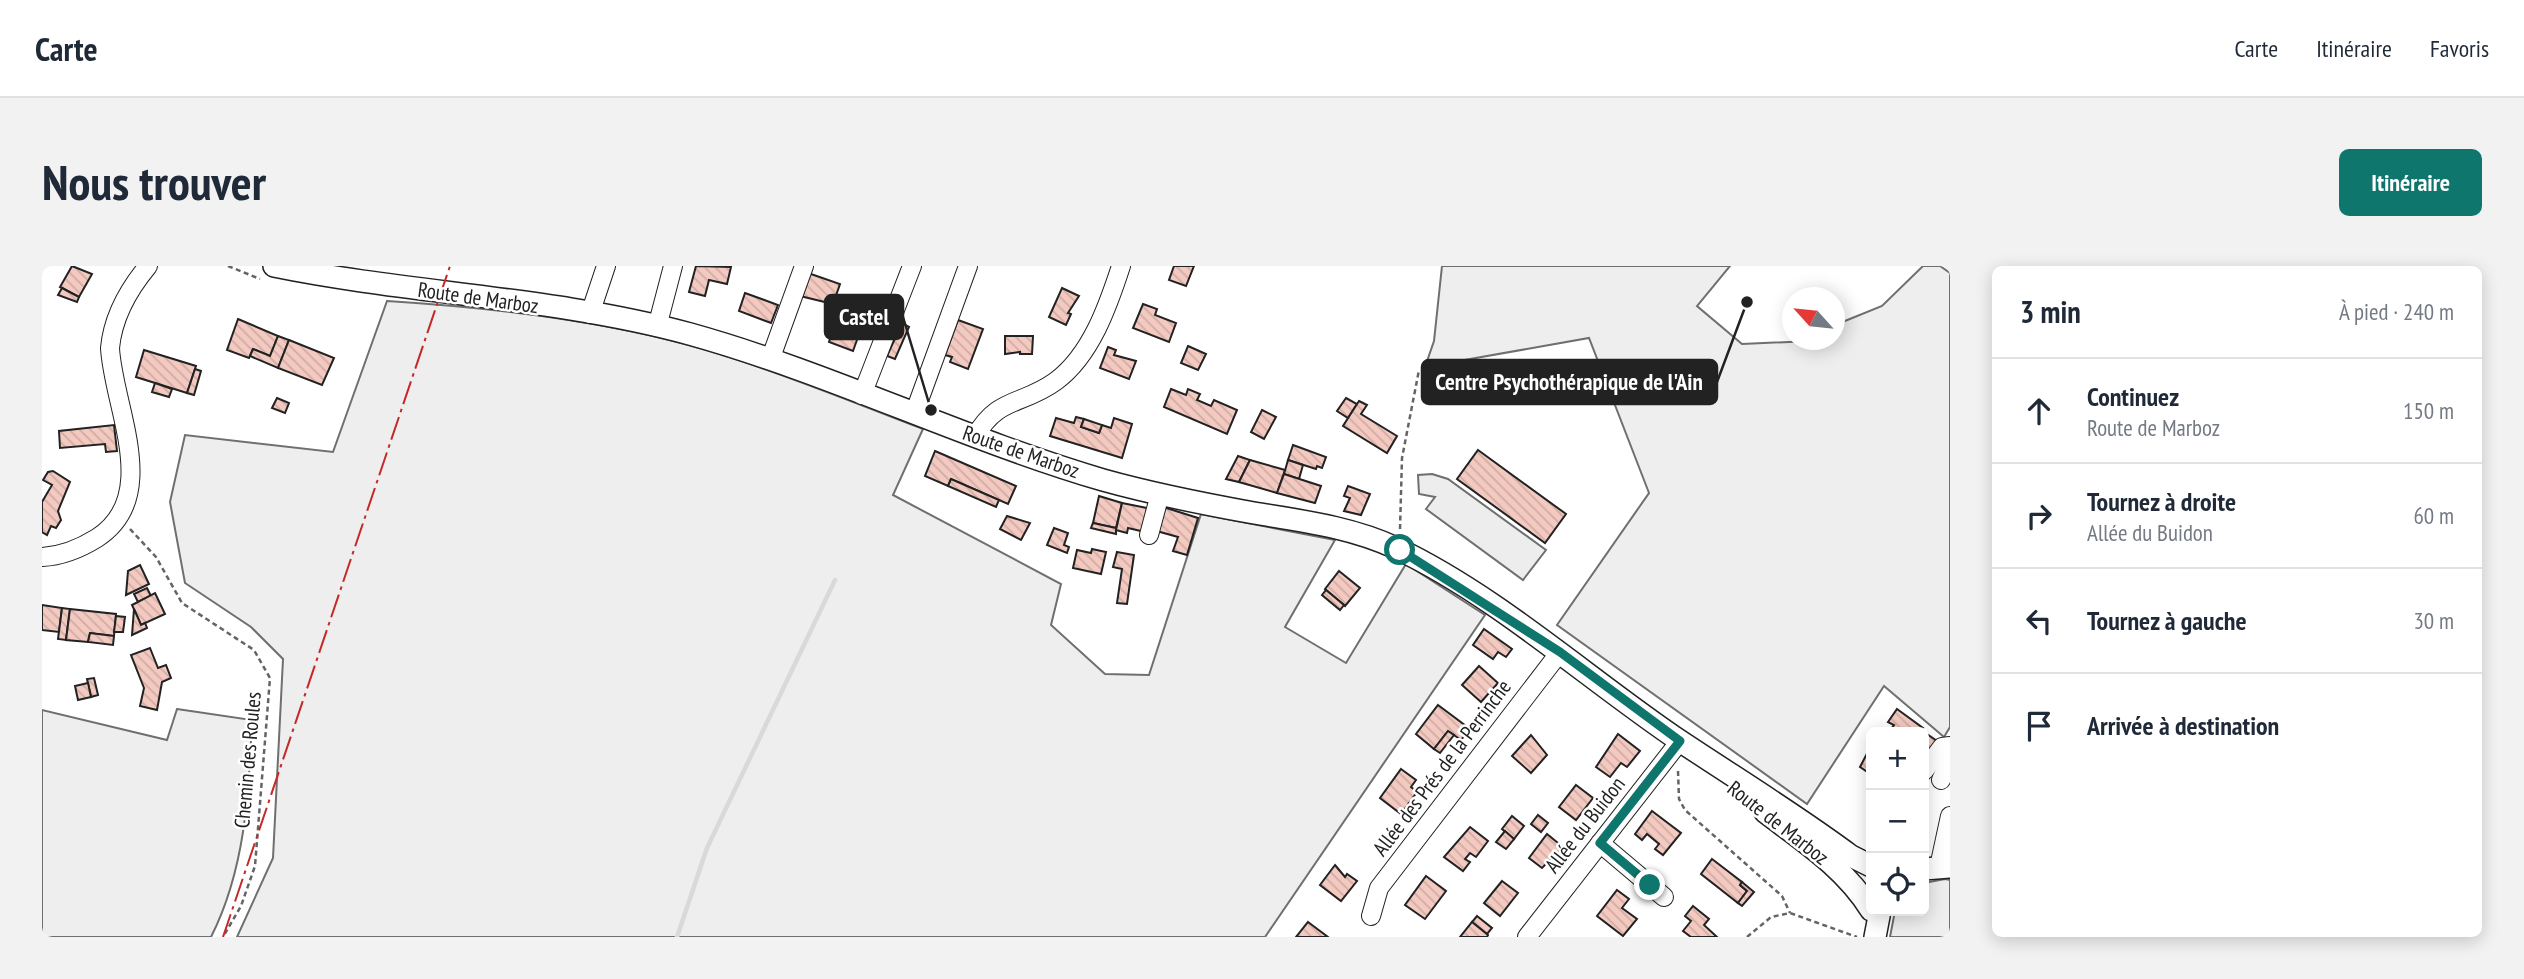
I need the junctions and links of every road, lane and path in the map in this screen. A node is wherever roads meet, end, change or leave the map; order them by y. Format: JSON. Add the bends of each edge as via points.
{"nodes":[{"id":1,"x":148,"y":266,"type":"edge"},
{"id":2,"x":606,"y":266,"type":"edge"},
{"id":3,"x":673,"y":266,"type":"edge"},
{"id":4,"x":804,"y":266,"type":"edge"},
{"id":5,"x":912,"y":266,"type":"edge"},
{"id":6,"x":968,"y":266,"type":"edge"},
{"id":7,"x":1121,"y":266,"type":"edge"},
{"id":8,"x":282,"y":267,"type":"edge"},
{"id":9,"x":369,"y":274,"type":"edge"},
{"id":10,"x":590,"y":314,"type":"junction"},
{"id":11,"x":657,"y":327,"type":"junction"},
{"id":12,"x":770,"y":360,"type":"junction"},
{"id":13,"x":1419,"y":370,"type":"dead end"},
{"id":14,"x":862,"y":395,"type":"junction"},
{"id":15,"x":914,"y":414,"type":"junction"},
{"id":16,"x":975,"y":437,"type":"junction"},
{"id":17,"x":1160,"y":494,"type":"junction"},
{"id":18,"x":119,"y":518,"type":"junction"},
{"id":19,"x":1149,"y":535,"type":"dead end"},
{"id":20,"x":1400,"y":550,"type":"junction"},
{"id":21,"x":42,"y":558,"type":"edge"},
{"id":22,"x":1560,"y":652,"type":"junction"},
{"id":23,"x":1677,"y":745,"type":"junction"},
{"id":24,"x":1950,"y":746,"type":"edge"},
{"id":25,"x":1950,"y":760,"type":"edge"},
{"id":26,"x":1929,"y":764,"type":"edge"},
{"id":27,"x":1941,"y":780,"type":"dead end"},
{"id":28,"x":1950,"y":816,"type":"edge"},
{"id":29,"x":1600,"y":843,"type":"junction"},
{"id":30,"x":1866,"y":864,"type":"edge"},
{"id":31,"x":1938,"y":868,"type":"edge"},
{"id":32,"x":1664,"y":897,"type":"dead end"},
{"id":33,"x":1790,"y":913,"type":"junction"},
{"id":34,"x":1371,"y":916,"type":"dead end"},
{"id":35,"x":1875,"y":917,"type":"edge"},
{"id":36,"x":223,"y":937,"type":"edge"},
{"id":37,"x":1527,"y":937,"type":"edge"},
{"id":38,"x":1747,"y":937,"type":"edge"},
{"id":39,"x":1857,"y":937,"type":"edge"}],
"edges":[{"from":1,"to":18,"type":"street","via":[[124,299],[111,334],[111,362],[131,483]]},
{"from":2,"to":10,"type":"street"},
{"from":3,"to":11,"type":"street"},
{"from":4,"to":12,"type":"street"},
{"from":5,"to":14,"type":"street"},
{"from":6,"to":15,"type":"street"},
{"from":7,"to":16,"type":"street","via":[[1100,324],[1058,380],[1029,398],[1003,405],[986,418]]},
{"from":8,"to":9,"type":"main road","name":"Route de Marboz"},
{"from":9,"to":10,"type":"main road","name":"Route de Marboz"},
{"from":10,"to":11,"type":"main road","name":"Route de Marboz"},
{"from":11,"to":12,"type":"main road","name":"Route de Marboz"},
{"from":12,"to":14,"type":"main road","name":"Route de Marboz"},
{"from":13,"to":20,"type":"path","via":[[1402,458]]},
{"from":14,"to":15,"type":"main road","name":"Route de Marboz"},
{"from":15,"to":16,"type":"main road","name":"Route de Marboz"},
{"from":16,"to":17,"type":"main road","name":"Route de Marboz"},
{"from":17,"to":19,"type":"street"},
{"from":17,"to":20,"type":"main road","name":"Route de Marboz","via":[[1337,527]]},
{"from":18,"to":21,"type":"street","via":[[88,543]]},
{"from":18,"to":36,"type":"path","name":"Chemin des Roules","via":[[156,557],[182,603],[254,650],[270,678],[255,866],[241,906]]},
{"from":20,"to":22,"type":"main road","name":"Route de Marboz"},
{"from":22,"to":23,"type":"main road","name":"Route de Marboz"},
{"from":22,"to":34,"type":"street","name":"Allée des Prés de la Perrinche","via":[[1379,888]]},
{"from":23,"to":29,"type":"street","name":"Allée du Buidon"},
{"from":23,"to":30,"type":"main road","name":"Route de Marboz"},
{"from":23,"to":33,"type":"path","via":[[1682,760],[1678,790],[1685,810],[1782,896]]},
{"from":23,"to":35,"type":"main road","name":"Route de Marboz","via":[[1827,859],[1858,889]]},
{"from":24,"to":26,"type":"street","via":[[1942,747]]},
{"from":25,"to":27,"type":"street"},
{"from":28,"to":31,"type":"street"},
{"from":29,"to":32,"type":"street"},
{"from":29,"to":37,"type":"street","name":"Allée du Buidon"},
{"from":33,"to":38,"type":"path","via":[[1771,917]]},
{"from":33,"to":39,"type":"path"}]}
